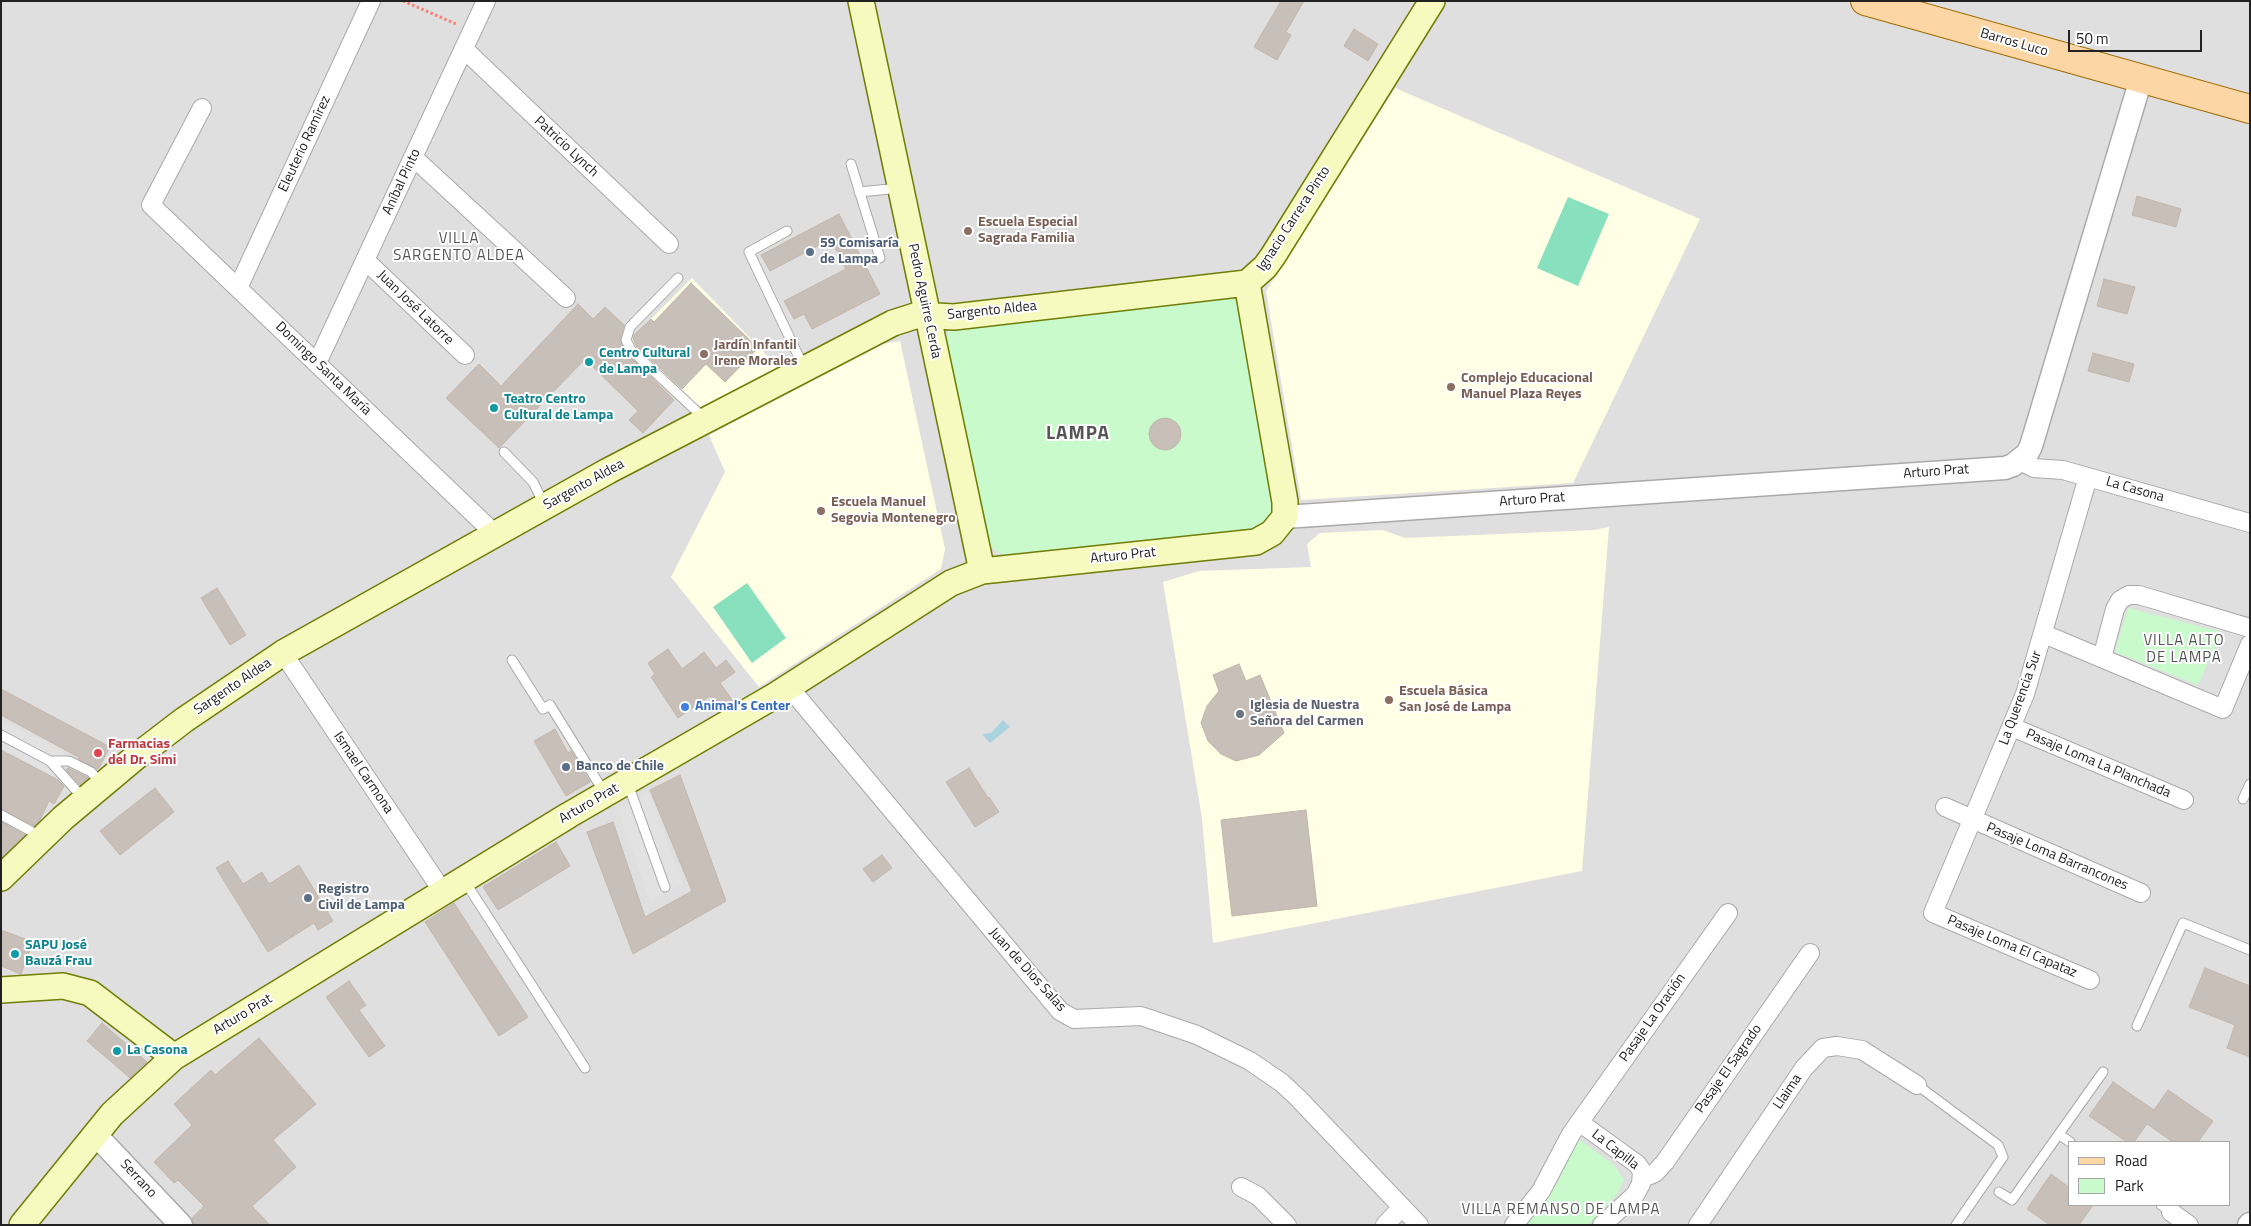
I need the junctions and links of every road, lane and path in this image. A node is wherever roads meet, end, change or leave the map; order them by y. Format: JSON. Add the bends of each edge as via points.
{"nodes":[{"id":1,"x":371,"y":1,"type":"edge"},
{"id":2,"x":402,"y":1,"type":"edge"},
{"id":3,"x":486,"y":1,"type":"edge"},
{"id":4,"x":861,"y":1,"type":"edge"},
{"id":5,"x":1432,"y":1,"type":"edge"},
{"id":6,"x":1866,"y":1,"type":"edge"},
{"id":7,"x":472,"y":31,"type":"junction"},
{"id":8,"x":464,"y":49,"type":"junction"},
{"id":9,"x":2141,"y":79,"type":"junction"},
{"id":10,"x":202,"y":108,"type":"dead end"},
{"id":11,"x":2250,"y":109,"type":"edge"},
{"id":12,"x":413,"y":157,"type":"junction"},
{"id":13,"x":851,"y":164,"type":"dead end"},
{"id":14,"x":900,"y":188,"type":"junction"},
{"id":15,"x":860,"y":192,"type":"junction"},
{"id":16,"x":787,"y":232,"type":"dead end"},
{"id":17,"x":669,"y":244,"type":"dead end"},
{"id":18,"x":880,"y":258,"type":"dead end"},
{"id":19,"x":365,"y":260,"type":"junction"},
{"id":20,"x":678,"y":278,"type":"dead end"},
{"id":21,"x":1247,"y":283,"type":"junction"},
{"id":22,"x":238,"y":288,"type":"junction"},
{"id":23,"x":566,"y":298,"type":"dead end"},
{"id":24,"x":926,"y":314,"type":"junction"},
{"id":25,"x":465,"y":355,"type":"dead end"},
{"id":26,"x":317,"y":363,"type":"junction"},
{"id":27,"x":804,"y":368,"type":"junction"},
{"id":28,"x":705,"y":419,"type":"junction"},
{"id":29,"x":504,"y":452,"type":"dead end"},
{"id":30,"x":2020,"y":461,"type":"junction"},
{"id":31,"x":2088,"y":476,"type":"junction"},
{"id":32,"x":546,"y":506,"type":"junction"},
{"id":33,"x":1284,"y":517,"type":"junction"},
{"id":34,"x":2250,"y":523,"type":"edge"},
{"id":35,"x":495,"y":534,"type":"junction"},
{"id":36,"x":982,"y":571,"type":"junction"},
{"id":37,"x":2250,"y":628,"type":"edge"},
{"id":38,"x":2044,"y":634,"type":"junction"},
{"id":39,"x":2250,"y":644,"type":"edge"},
{"id":40,"x":283,"y":653,"type":"junction"},
{"id":41,"x":2102,"y":658,"type":"junction"},
{"id":42,"x":512,"y":660,"type":"dead end"},
{"id":43,"x":789,"y":687,"type":"junction"},
{"id":44,"x":2012,"y":727,"type":"junction"},
{"id":45,"x":1,"y":735,"type":"edge"},
{"id":46,"x":50,"y":761,"type":"junction"},
{"id":47,"x":627,"y":782,"type":"junction"},
{"id":48,"x":2250,"y":784,"type":"edge"},
{"id":49,"x":93,"y":792,"type":"junction"},
{"id":50,"x":605,"y":794,"type":"junction"},
{"id":51,"x":2243,"y":799,"type":"dead end"},
{"id":52,"x":2184,"y":800,"type":"dead end"},
{"id":53,"x":1945,"y":807,"type":"dead end"},
{"id":54,"x":1,"y":814,"type":"edge"},
{"id":55,"x":1973,"y":820,"type":"junction"},
{"id":56,"x":42,"y":837,"type":"junction"},
{"id":57,"x":1,"y":878,"type":"edge"},
{"id":58,"x":453,"y":886,"type":"junction"},
{"id":59,"x":665,"y":887,"type":"dead end"},
{"id":60,"x":2142,"y":893,"type":"dead end"},
{"id":61,"x":1728,"y":913,"type":"dead end"},
{"id":62,"x":1933,"y":913,"type":"joint"},
{"id":63,"x":2250,"y":950,"type":"edge"},
{"id":64,"x":1810,"y":953,"type":"dead end"},
{"id":65,"x":2090,"y":980,"type":"dead end"},
{"id":66,"x":1,"y":990,"type":"edge"},
{"id":67,"x":2138,"y":1026,"type":"dead end"},
{"id":68,"x":174,"y":1056,"type":"junction"},
{"id":69,"x":585,"y":1068,"type":"dead end"},
{"id":70,"x":2103,"y":1072,"type":"dead end"},
{"id":71,"x":1917,"y":1085,"type":"joint"},
{"id":72,"x":1579,"y":1122,"type":"junction"},
{"id":73,"x":95,"y":1134,"type":"junction"},
{"id":74,"x":2060,"y":1135,"type":"junction"},
{"id":75,"x":2069,"y":1141,"type":"edge"},
{"id":76,"x":1643,"y":1178,"type":"junction"},
{"id":77,"x":1241,"y":1187,"type":"dead end"},
{"id":78,"x":1999,"y":1192,"type":"dead end"},
{"id":79,"x":1402,"y":1207,"type":"junction"},
{"id":80,"x":2166,"y":1208,"type":"edge"},
{"id":81,"x":22,"y":1225,"type":"edge"},
{"id":82,"x":181,"y":1225,"type":"edge"},
{"id":83,"x":1287,"y":1225,"type":"edge"},
{"id":84,"x":1385,"y":1225,"type":"edge"},
{"id":85,"x":1419,"y":1225,"type":"edge"},
{"id":86,"x":1514,"y":1225,"type":"edge"},
{"id":87,"x":1602,"y":1225,"type":"edge"},
{"id":88,"x":1698,"y":1225,"type":"edge"},
{"id":89,"x":1956,"y":1225,"type":"edge"},
{"id":90,"x":2190,"y":1225,"type":"edge"}],
"edges":[{"from":1,"to":22,"type":"street","name":"Eleuterio Ramírez"},
{"from":2,"to":7,"type":"path"},
{"from":3,"to":7,"type":"street","name":"Aníbal Pinto"},
{"from":4,"to":14,"type":"main road","name":"Pedro Aguirre Cerda"},
{"from":5,"to":21,"type":"main road","name":"Ignacio Carrera Pinto","via":[[1273,256]]},
{"from":6,"to":9,"type":"main road","name":"Barros Luco"},
{"from":7,"to":8,"type":"street","name":"Aníbal Pinto"},
{"from":8,"to":12,"type":"street","name":"Aníbal Pinto"},
{"from":8,"to":17,"type":"street","name":"Patricio Lynch"},
{"from":9,"to":11,"type":"main road","name":"Barros Luco"},
{"from":9,"to":30,"type":"street","via":[[2031,446]]},
{"from":10,"to":22,"type":"street","name":"Domingo Santa María","via":[[151,205]]},
{"from":12,"to":19,"type":"street","name":"Aníbal Pinto"},
{"from":12,"to":23,"type":"street"},
{"from":13,"to":15,"type":"lane"},
{"from":14,"to":15,"type":"lane"},
{"from":14,"to":24,"type":"main road","name":"Pedro Aguirre Cerda"},
{"from":15,"to":18,"type":"lane"},
{"from":16,"to":27,"type":"lane","via":[[749,252]]},
{"from":19,"to":25,"type":"street","name":"Juan José Latorre"},
{"from":19,"to":26,"type":"street","name":"Aníbal Pinto"},
{"from":20,"to":28,"type":"lane","via":[[630,327],[626,340],[631,350]]},
{"from":21,"to":24,"type":"main road","name":"Sargento Aldea","via":[[954,317]]},
{"from":21,"to":33,"type":"main road","name":"Ignacio Carrera Pinto","via":[[1286,502]]},
{"from":22,"to":26,"type":"street","name":"Domingo Santa María"},
{"from":24,"to":27,"type":"main road","name":"Sargento Aldea","via":[[901,319]]},
{"from":24,"to":36,"type":"main road","name":"Pedro Aguirre Cerda"},
{"from":26,"to":35,"type":"street","name":"Domingo Santa María"},
{"from":27,"to":28,"type":"main road","name":"Sargento Aldea"},
{"from":28,"to":32,"type":"main road","name":"Sargento Aldea"},
{"from":29,"to":32,"type":"lane","via":[[534,482]]},
{"from":30,"to":31,"type":"street","name":"La Casona","via":[[2034,468]]},
{"from":30,"to":33,"type":"street","name":"Arturo Prat","via":[[2005,468]]},
{"from":31,"to":34,"type":"street","name":"La Casona"},
{"from":31,"to":38,"type":"street","name":"La Querencia Sur"},
{"from":32,"to":35,"type":"main road","name":"Sargento Aldea"},
{"from":33,"to":36,"type":"main road","name":"Arturo Prat","via":[[1272,533],[1256,542]]},
{"from":35,"to":40,"type":"main road","name":"Sargento Aldea"},
{"from":36,"to":43,"type":"main road","name":"Arturo Prat","via":[[951,583]]},
{"from":37,"to":41,"type":"street","via":[[2139,595],[2129,595],[2120,600],[2115,609]]},
{"from":38,"to":41,"type":"street"},
{"from":38,"to":44,"type":"street","name":"La Querencia Sur"},
{"from":39,"to":41,"type":"street","via":[[2224,709]]},
{"from":40,"to":49,"type":"main road","name":"Sargento Aldea","via":[[184,720]]},
{"from":40,"to":58,"type":"street","name":"Ismael Carmona"},
{"from":42,"to":50,"type":"lane","via":[[543,709],[550,705]]},
{"from":43,"to":47,"type":"main road","name":"Arturo Prat"},
{"from":43,"to":79,"type":"street","name":"Juan de Dios Salas","via":[[1060,1011],[1074,1020],[1141,1016],[1197,1034],[1250,1061],[1298,1098]]},
{"from":44,"to":52,"type":"street","name":"Pasaje Loma La Planchada"},
{"from":44,"to":55,"type":"street","name":"La Querencia Sur"},
{"from":45,"to":46,"type":"lane"},
{"from":46,"to":49,"type":"lane"},
{"from":46,"to":49,"type":"lane","via":[[69,761],[91,772]]},
{"from":47,"to":50,"type":"main road","name":"Arturo Prat"},
{"from":47,"to":59,"type":"lane"},
{"from":48,"to":51,"type":"lane"},
{"from":49,"to":56,"type":"main road","name":"Sargento Aldea"},
{"from":50,"to":58,"type":"main road","name":"Arturo Prat"},
{"from":53,"to":55,"type":"street","name":"Pasaje Loma Barrancones"},
{"from":54,"to":56,"type":"lane"},
{"from":55,"to":60,"type":"street","name":"Pasaje Loma Barrancones"},
{"from":55,"to":62,"type":"street","name":"La Querencia Sur"},
{"from":56,"to":57,"type":"main road","name":"Sargento Aldea"},
{"from":58,"to":68,"type":"main road","name":"Arturo Prat"},
{"from":58,"to":69,"type":"lane"},
{"from":61,"to":72,"type":"street","name":"Pasaje La Oración"},
{"from":62,"to":65,"type":"street","name":"Pasaje Loma El Capataz"},
{"from":63,"to":67,"type":"lane","via":[[2183,923]]},
{"from":64,"to":76,"type":"street","name":"Pasaje El Sagrado","via":[[1665,1162],[1655,1173]]},
{"from":66,"to":68,"type":"main road","via":[[50,985],[83,991],[113,1009]]},
{"from":68,"to":73,"type":"main road","name":"Arturo Prat","via":[[130,1095]]},
{"from":70,"to":74,"type":"lane"},
{"from":71,"to":88,"type":"street","name":"Llaima","via":[[1862,1050],[1838,1046],[1823,1048],[1804,1068]]},
{"from":71,"to":89,"type":"lane","via":[[1998,1145],[2003,1157]]},
{"from":72,"to":76,"type":"street","name":"La Capilla","via":[[1637,1164]]},
{"from":72,"to":86,"type":"street","name":"Pasaje La Oración","via":[[1563,1145],[1541,1191]]},
{"from":73,"to":81,"type":"main road","name":"Arturo Prat"},
{"from":73,"to":82,"type":"street","name":"Serrano"},
{"from":74,"to":75,"type":"lane"},
{"from":74,"to":78,"type":"lane","via":[[2012,1200]]},
{"from":76,"to":87,"type":"street","name":"La Capilla","via":[[1635,1195]]},
{"from":77,"to":83,"type":"street","via":[[1258,1196]]},
{"from":79,"to":84,"type":"street"},
{"from":79,"to":85,"type":"street","name":"Juan de Dios Salas"},
{"from":80,"to":90,"type":"street"}]}
